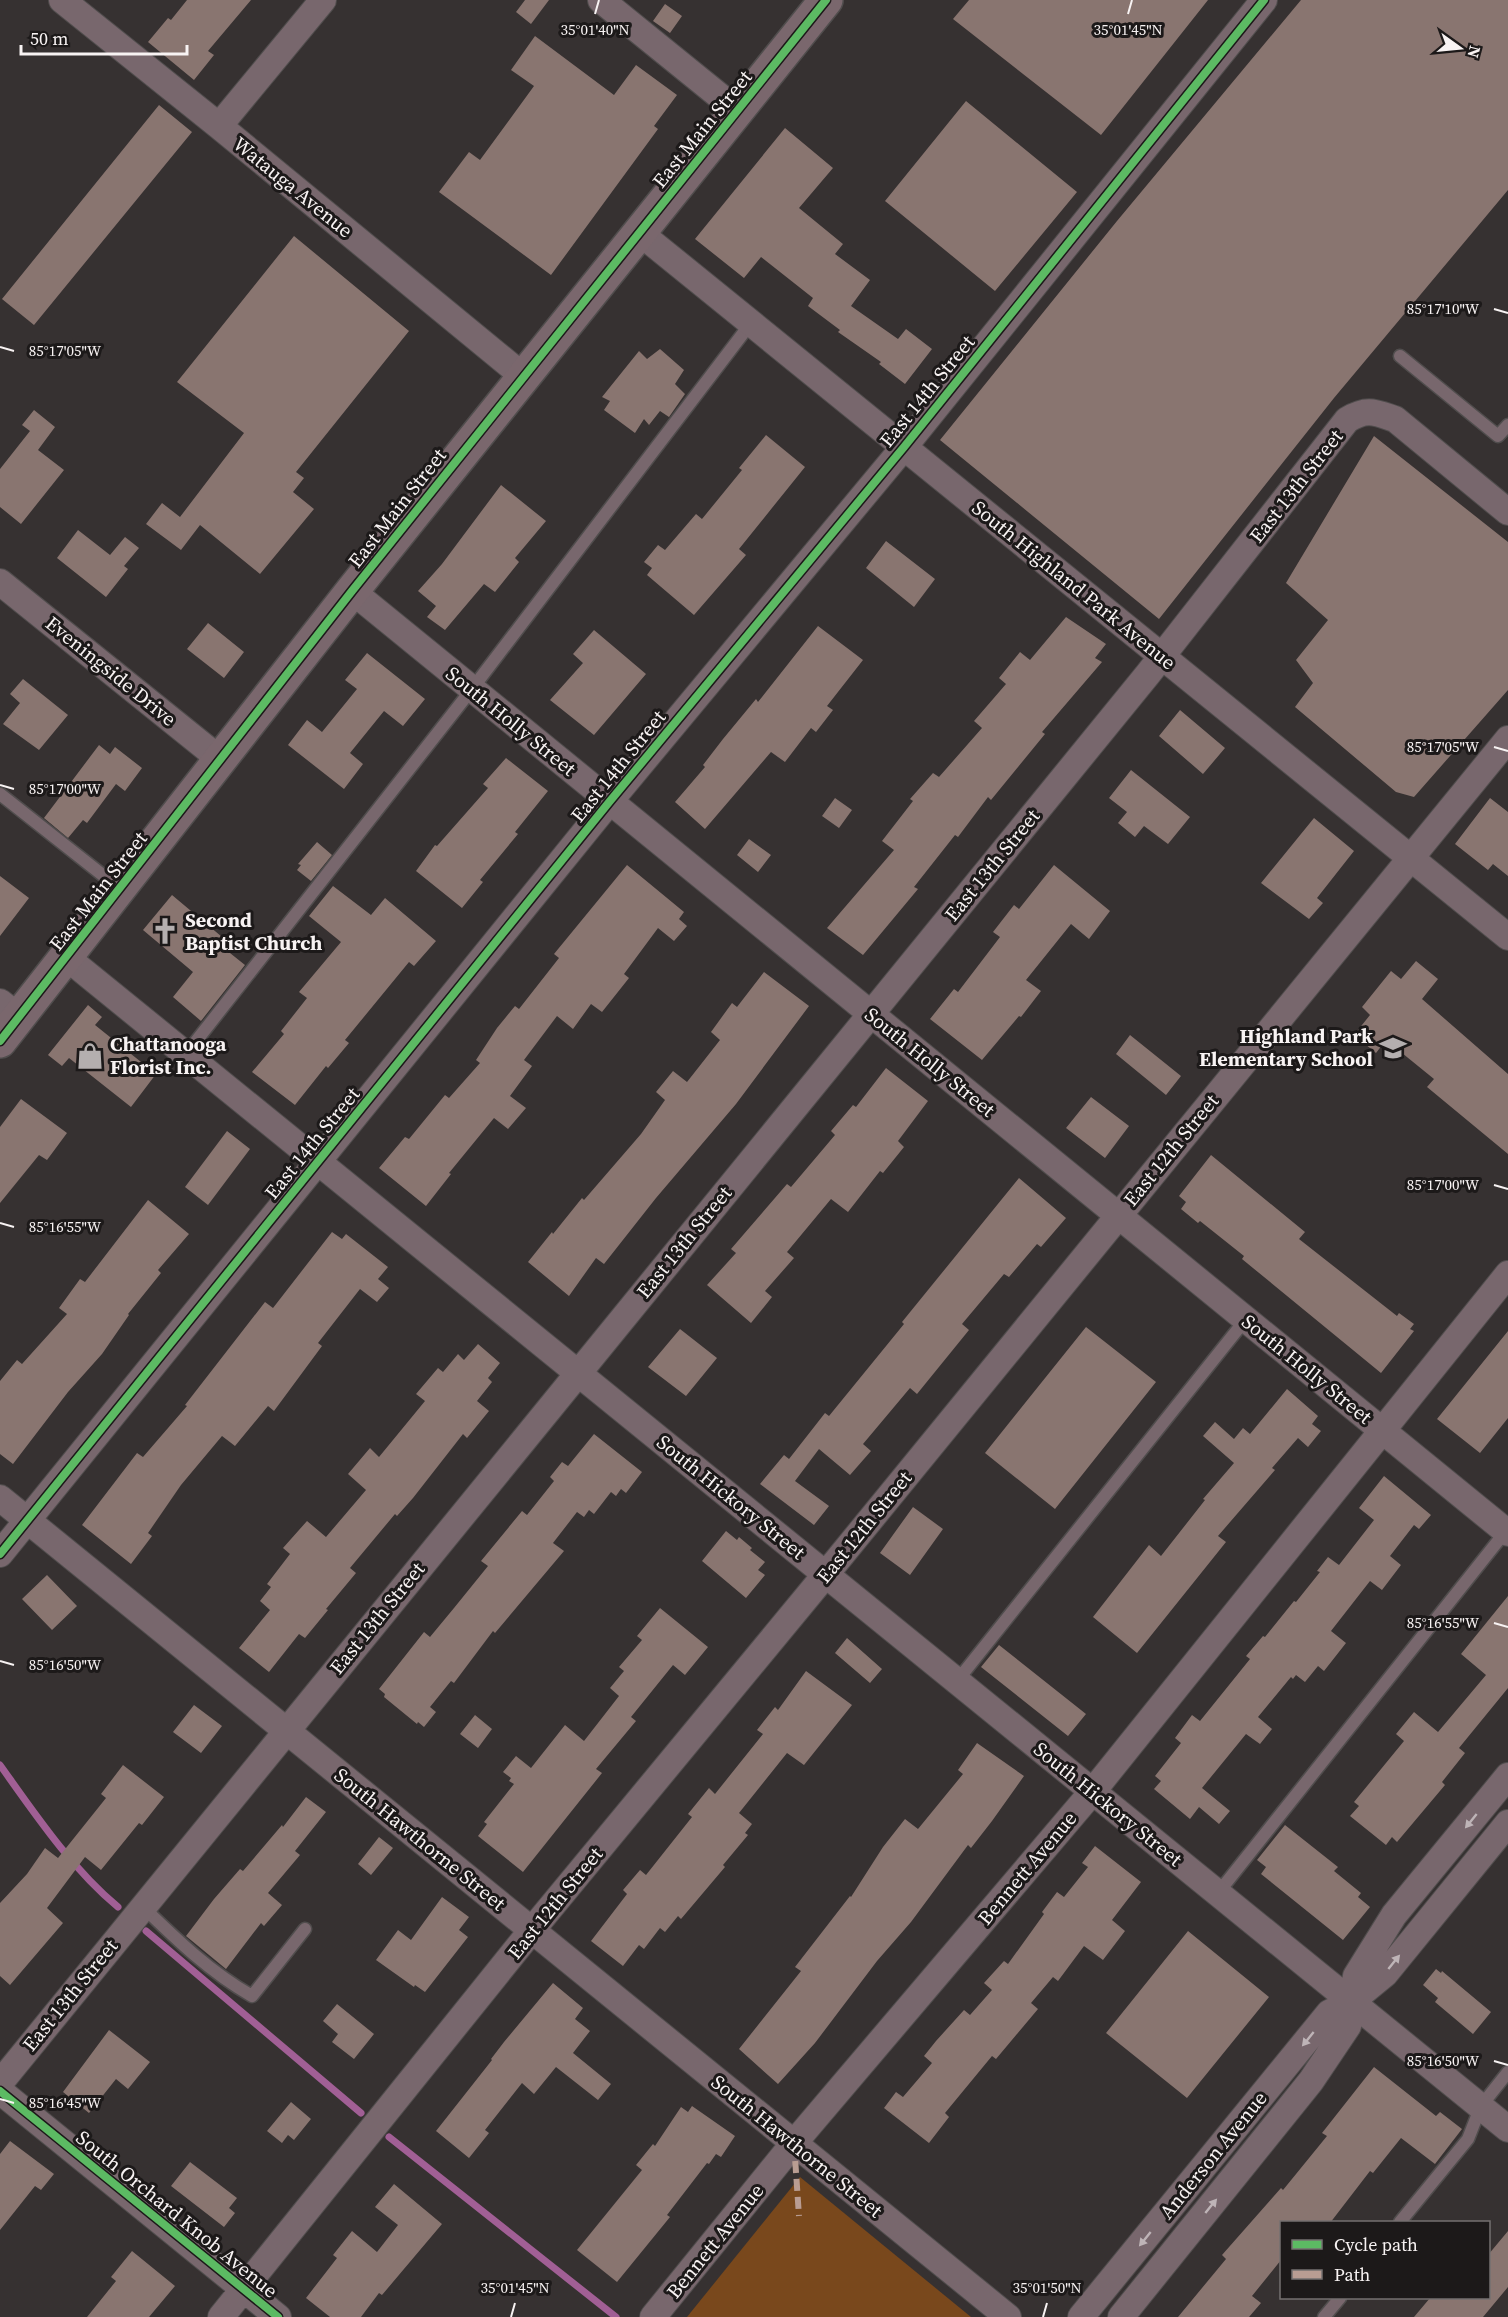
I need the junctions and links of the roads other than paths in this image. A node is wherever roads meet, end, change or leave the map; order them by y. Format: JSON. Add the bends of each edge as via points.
{"nodes":[{"id":1,"x":62,"y":0,"type":"edge"},
{"id":2,"x":323,"y":0,"type":"edge"},
{"id":3,"x":601,"y":0,"type":"edge"},
{"id":4,"x":826,"y":0,"type":"edge"},
{"id":5,"x":1263,"y":0,"type":"edge"},
{"id":6,"x":738,"y":111,"type":"junction"},
{"id":7,"x":219,"y":126,"type":"junction"},
{"id":8,"x":640,"y":233,"type":"junction"},
{"id":9,"x":751,"y":323,"type":"junction"},
{"id":10,"x":1400,"y":356,"type":"dead end"},
{"id":11,"x":523,"y":376,"type":"junction"},
{"id":12,"x":1508,"y":425,"type":"edge"},
{"id":13,"x":904,"y":447,"type":"junction"},
{"id":14,"x":1508,"y":512,"type":"edge"},
{"id":15,"x":0,"y":582,"type":"edge"},
{"id":16,"x":352,"y":591,"type":"junction"},
{"id":17,"x":1162,"y":657,"type":"junction"},
{"id":18,"x":472,"y":689,"type":"junction"},
{"id":19,"x":1508,"y":739,"type":"edge"},
{"id":20,"x":221,"y":760,"type":"junction"},
{"id":21,"x":0,"y":794,"type":"edge"},
{"id":22,"x":610,"y":801,"type":"junction"},
{"id":23,"x":1410,"y":858,"type":"junction"},
{"id":24,"x":120,"y":890,"type":"junction"},
{"id":25,"x":1508,"y":937,"type":"edge"},
{"id":26,"x":66,"y":957,"type":"junction"},
{"id":27,"x":871,"y":1014,"type":"junction"},
{"id":28,"x":6,"y":1020,"type":"edge"},
{"id":29,"x":186,"y":1054,"type":"junction"},
{"id":30,"x":318,"y":1162,"type":"junction"},
{"id":31,"x":1118,"y":1215,"type":"junction"},
{"id":32,"x":1508,"y":1274,"type":"edge"},
{"id":33,"x":1246,"y":1319,"type":"junction"},
{"id":34,"x":578,"y":1373,"type":"junction"},
{"id":35,"x":1383,"y":1431,"type":"junction"},
{"id":36,"x":0,"y":1498,"type":"edge"},
{"id":37,"x":28,"y":1520,"type":"junction"},
{"id":38,"x":1507,"y":1532,"type":"edge"},
{"id":39,"x":0,"y":1554,"type":"edge"},
{"id":40,"x":826,"y":1574,"type":"junction"},
{"id":41,"x":957,"y":1681,"type":"junction"},
{"id":42,"x":286,"y":1730,"type":"junction"},
{"id":43,"x":1508,"y":1776,"type":"edge"},
{"id":44,"x":1093,"y":1791,"type":"junction"},
{"id":45,"x":1508,"y":1823,"type":"edge"},
{"id":46,"x":1218,"y":1893,"type":"junction"},
{"id":47,"x":142,"y":1906,"type":"junction"},
{"id":48,"x":305,"y":1929,"type":"dead end"},
{"id":49,"x":532,"y":1930,"type":"junction"},
{"id":50,"x":1352,"y":2002,"type":"junction"},
{"id":51,"x":1508,"y":2072,"type":"edge"},
{"id":52,"x":0,"y":2083,"type":"edge"},
{"id":53,"x":0,"y":2091,"type":"edge"},
{"id":54,"x":1481,"y":2106,"type":"junction"},
{"id":55,"x":1508,"y":2128,"type":"edge"},
{"id":56,"x":794,"y":2143,"type":"junction"},
{"id":57,"x":1402,"y":2221,"type":"edge"},
{"id":58,"x":243,"y":2289,"type":"junction"},
{"id":59,"x":1339,"y":2299,"type":"edge"},
{"id":60,"x":221,"y":2317,"type":"edge"},
{"id":61,"x":278,"y":2317,"type":"edge"},
{"id":62,"x":653,"y":2317,"type":"edge"},
{"id":63,"x":1008,"y":2317,"type":"edge"},
{"id":64,"x":1081,"y":2317,"type":"edge"},
{"id":65,"x":1121,"y":2317,"type":"edge"},
{"id":66,"x":1324,"y":2317,"type":"edge"}],
"edges":[{"from":1,"to":7,"type":"street","name":"Watauga Avenue"},
{"from":2,"to":7,"type":"street"},
{"from":3,"to":6,"type":"street"},
{"from":4,"to":6,"type":"main road","name":"East Main Street"},
{"from":5,"to":13,"type":"street","name":"East 14th Street"},
{"from":6,"to":8,"type":"main road","name":"East Main Street"},
{"from":7,"to":11,"type":"street","name":"Watauga Avenue"},
{"from":8,"to":9,"type":"street","name":"South Highland Park Avenue"},
{"from":8,"to":11,"type":"main road","name":"East Main Street"},
{"from":9,"to":13,"type":"street","name":"South Highland Park Avenue"},
{"from":9,"to":18,"type":"lane"},
{"from":10,"to":12,"type":"lane","via":[[1498,436]]},
{"from":11,"to":16,"type":"main road","name":"East Main Street"},
{"from":13,"to":17,"type":"street","name":"South Highland Park Avenue"},
{"from":13,"to":22,"type":"street","name":"East 14th Street"},
{"from":14,"to":17,"type":"street","name":"East 13th Street","via":[[1395,419],[1362,412],[1347,420]]},
{"from":15,"to":20,"type":"street","name":"Eveningside Drive"},
{"from":16,"to":18,"type":"street","name":"South Holly Street"},
{"from":16,"to":20,"type":"main road","name":"East Main Street"},
{"from":17,"to":23,"type":"street","name":"South Highland Park Avenue"},
{"from":17,"to":27,"type":"street","name":"East 13th Street"},
{"from":18,"to":22,"type":"street","name":"South Holly Street"},
{"from":18,"to":29,"type":"lane"},
{"from":19,"to":23,"type":"street","name":"East 12th Street"},
{"from":20,"to":24,"type":"main road","name":"East Main Street"},
{"from":21,"to":24,"type":"lane"},
{"from":22,"to":27,"type":"street","name":"South Holly Street"},
{"from":22,"to":30,"type":"street","name":"East 14th Street"},
{"from":23,"to":25,"type":"street","name":"South Highland Park Avenue"},
{"from":23,"to":31,"type":"street","name":"East 12th Street"},
{"from":24,"to":26,"type":"main road","name":"East Main Street"},
{"from":26,"to":28,"type":"main road","name":"East Main Street"},
{"from":26,"to":29,"type":"street","name":"South Hickory Street"},
{"from":27,"to":31,"type":"street","name":"South Holly Street"},
{"from":27,"to":34,"type":"street","name":"East 13th Street"},
{"from":29,"to":30,"type":"street","name":"South Hickory Street"},
{"from":30,"to":34,"type":"street","name":"South Hickory Street"},
{"from":30,"to":37,"type":"street","name":"East 14th Street"},
{"from":31,"to":33,"type":"street","name":"South Holly Street"},
{"from":31,"to":40,"type":"street","name":"East 12th Street"},
{"from":32,"to":35,"type":"street","name":"Bennett Avenue"},
{"from":33,"to":35,"type":"street","name":"South Holly Street"},
{"from":33,"to":41,"type":"lane"},
{"from":34,"to":40,"type":"street","name":"South Hickory Street"},
{"from":34,"to":42,"type":"street","name":"East 13th Street"},
{"from":35,"to":38,"type":"street","name":"South Holly Street"},
{"from":35,"to":44,"type":"street","name":"Bennett Avenue"},
{"from":36,"to":37,"type":"street","name":"South Hawthorne Street"},
{"from":37,"to":39,"type":"street","name":"East 14th Street"},
{"from":37,"to":42,"type":"street","name":"South Hawthorne Street"},
{"from":38,"to":46,"type":"lane"},
{"from":40,"to":41,"type":"street","name":"South Hickory Street"},
{"from":40,"to":49,"type":"street","name":"East 12th Street"},
{"from":41,"to":44,"type":"street","name":"South Hickory Street"},
{"from":42,"to":47,"type":"street","name":"East 13th Street"},
{"from":42,"to":49,"type":"street","name":"South Hawthorne Street"},
{"from":43,"to":50,"type":"street","name":"Anderson Avenue","one_way":true,"via":[[1394,1915],[1356,1976]]},
{"from":44,"to":46,"type":"street","name":"South Hickory Street"},
{"from":44,"to":56,"type":"street","name":"Bennett Avenue"},
{"from":50,"to":45,"type":"street","name":"Anderson Avenue","one_way":true,"via":[[1385,1974]]},
{"from":46,"to":50,"type":"street","name":"South Hickory Street"},
{"from":47,"to":48,"type":"lane","via":[[193,1955],[252,1996]]},
{"from":47,"to":52,"type":"street","name":"East 13th Street"},
{"from":49,"to":56,"type":"street","name":"South Hawthorne Street"},
{"from":49,"to":58,"type":"street","name":"East 12th Street"},
{"from":50,"to":54,"type":"street","name":"South Hickory Street"},
{"from":50,"to":64,"type":"street","name":"Anderson Avenue","one_way":true,"via":[[1329,2013]]},
{"from":65,"to":50,"type":"street","name":"Anderson Avenue","one_way":true,"via":[[1311,2081],[1348,2026]]},
{"from":51,"to":54,"type":"lane"},
{"from":53,"to":58,"type":"street","name":"South Orchard Knob Avenue"},
{"from":54,"to":55,"type":"street","name":"South Hickory Street"},
{"from":54,"to":57,"type":"lane","via":[[1468,2139]]},
{"from":56,"to":62,"type":"street","name":"Bennett Avenue"},
{"from":56,"to":63,"type":"street","name":"South Hawthorne Street"},
{"from":58,"to":60,"type":"street","name":"East 12th Street"},
{"from":58,"to":61,"type":"street","name":"South Orchard Knob Avenue"},
{"from":59,"to":66,"type":"lane"}]}
